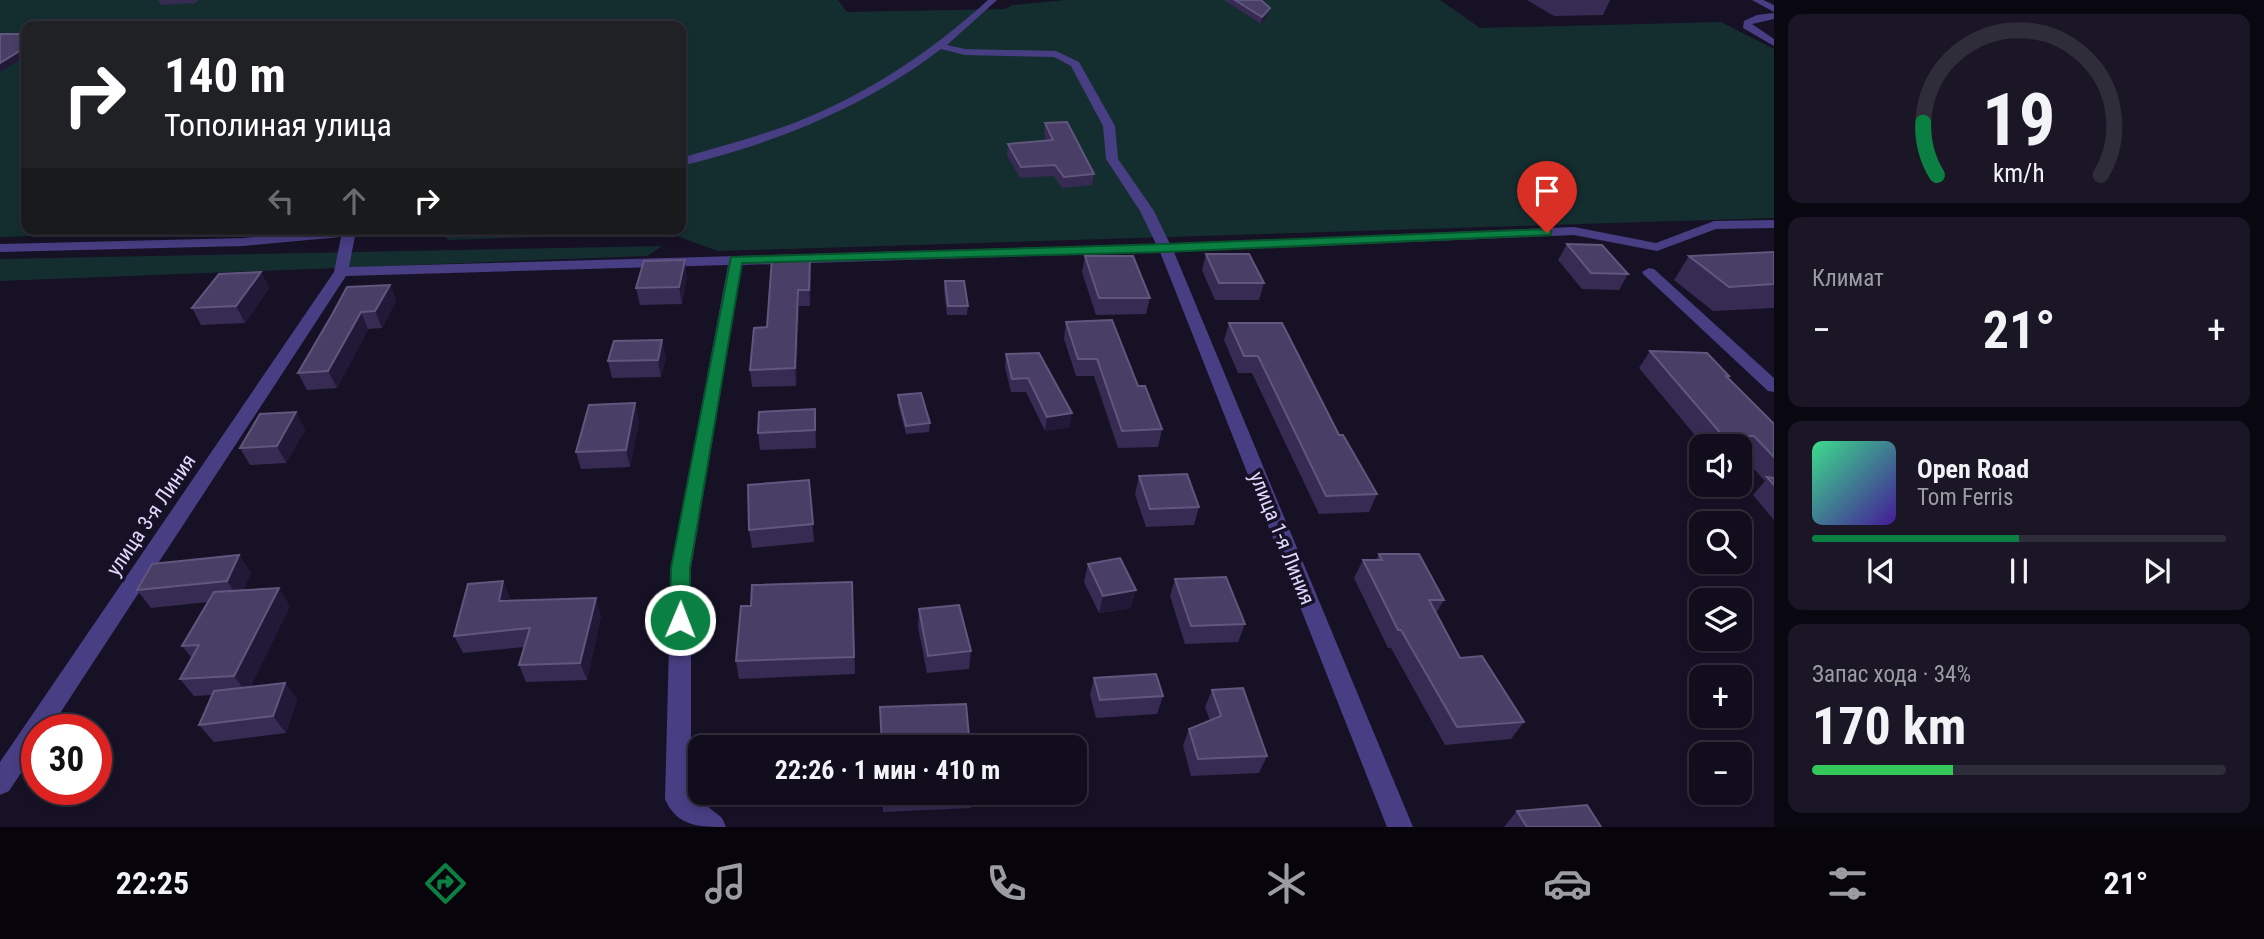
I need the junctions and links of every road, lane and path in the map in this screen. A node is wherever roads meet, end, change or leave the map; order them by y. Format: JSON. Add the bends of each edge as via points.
{"nodes":[{"id":1,"x":993,"y":0,"type":"edge"},
{"id":2,"x":1756,"y":0,"type":"edge"},
{"id":3,"x":1774,"y":9,"type":"edge"},
{"id":4,"x":1774,"y":16,"type":"edge"},
{"id":5,"x":1774,"y":43,"type":"edge"},
{"id":6,"x":939,"y":46,"type":"junction"},
{"id":7,"x":686,"y":160,"type":"edge"},
{"id":8,"x":1774,"y":224,"type":"edge"},
{"id":9,"x":334,"y":235,"type":"edge"},
{"id":10,"x":348,"y":235,"type":"edge"},
{"id":11,"x":0,"y":248,"type":"edge"},
{"id":12,"x":1165,"y":248,"type":"junction"},
{"id":13,"x":736,"y":260,"type":"junction"},
{"id":14,"x":341,"y":272,"type":"junction"},
{"id":15,"x":1649,"y":272,"type":"dead end"},
{"id":16,"x":1774,"y":387,"type":"edge"},
{"id":17,"x":11,"y":751,"type":"edge"},
{"id":18,"x":0,"y":783,"type":"edge"},
{"id":19,"x":713,"y":827,"type":"edge"},
{"id":20,"x":1400,"y":827,"type":"edge"}],
"edges":[{"from":1,"to":6,"type":"street"},
{"from":2,"to":3,"type":"street"},
{"from":4,"to":5,"type":"street","via":[[1747,23]]},
{"from":6,"to":7,"type":"street","via":[[900,75],[829,112]]},
{"from":6,"to":12,"type":"street","name":"улица 1-я Линия","via":[[965,52],[1056,54],[1075,64],[1109,126],[1112,159]]},
{"from":8,"to":12,"type":"street","via":[[1714,225],[1657,247],[1574,232]]},
{"from":9,"to":11,"type":"street","via":[[220,243]]},
{"from":10,"to":14,"type":"street"},
{"from":12,"to":13,"type":"street"},
{"from":12,"to":20,"type":"street","name":"улица 1-я Линия"},
{"from":13,"to":14,"type":"street"},
{"from":13,"to":19,"type":"street","via":[[681,568],[678,799]]},
{"from":14,"to":17,"type":"street","name":"улица 3-я Линия"},
{"from":15,"to":16,"type":"street"},
{"from":17,"to":18,"type":"street","name":"улица 3-я Линия"}]}
